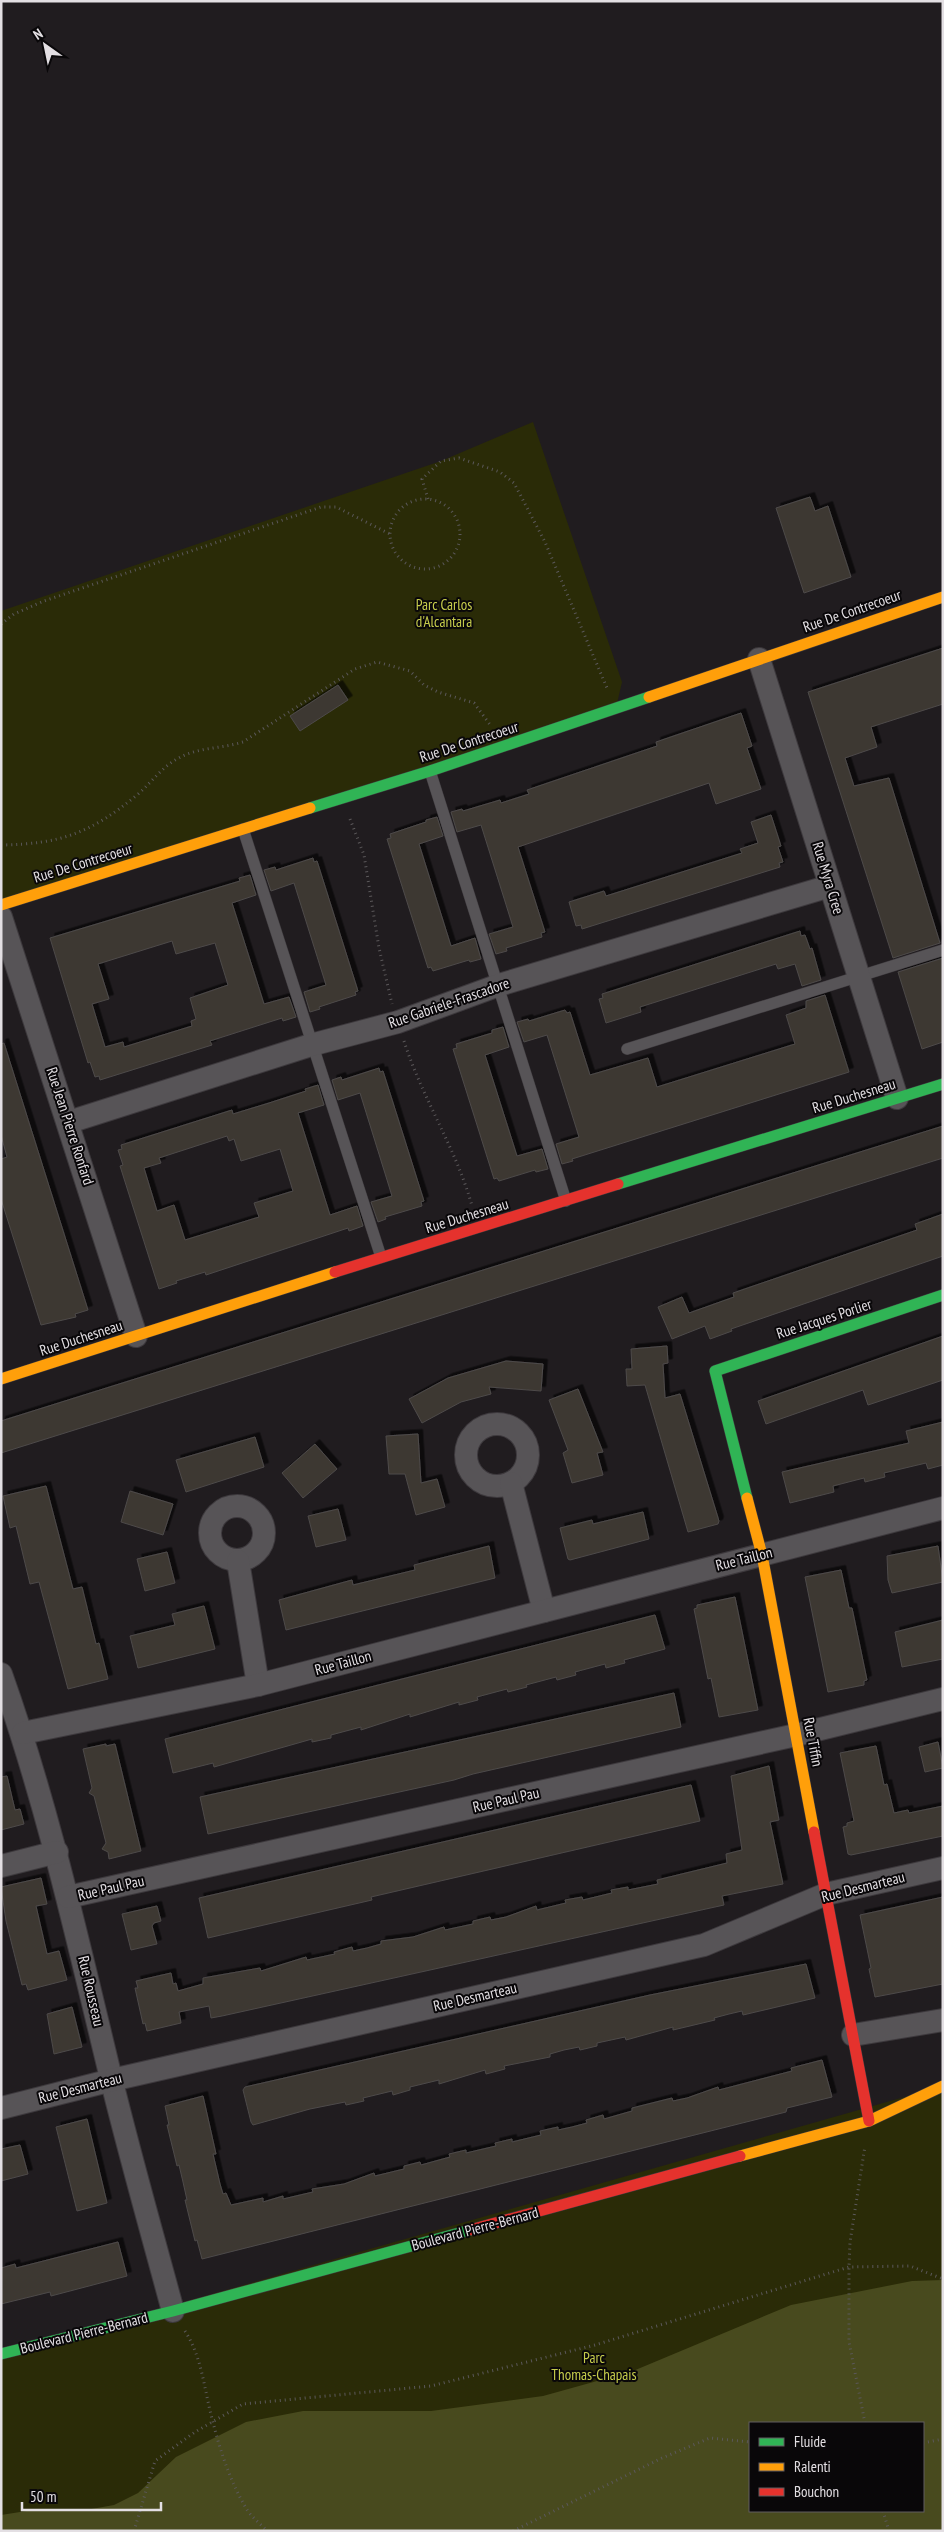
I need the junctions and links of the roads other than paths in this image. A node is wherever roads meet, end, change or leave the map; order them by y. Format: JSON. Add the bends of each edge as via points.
{"nodes":[{"id":1,"x":943,"y":597,"type":"edge"},
{"id":2,"x":759,"y":659,"type":"junction"},
{"id":3,"x":430,"y":771,"type":"junction"},
{"id":4,"x":243,"y":829,"type":"junction"},
{"id":5,"x":830,"y":886,"type":"junction"},
{"id":6,"x":1,"y":904,"type":"edge"},
{"id":7,"x":1,"y":917,"type":"edge"},
{"id":8,"x":943,"y":950,"type":"edge"},
{"id":9,"x":858,"y":976,"type":"junction"},
{"id":10,"x":499,"y":985,"type":"junction"},
{"id":11,"x":311,"y":1045,"type":"junction"},
{"id":12,"x":627,"y":1049,"type":"dead end"},
{"id":13,"x":943,"y":1084,"type":"edge"},
{"id":14,"x":897,"y":1098,"type":"junction"},
{"id":15,"x":69,"y":1122,"type":"junction"},
{"id":16,"x":566,"y":1201,"type":"junction"},
{"id":17,"x":381,"y":1257,"type":"junction"},
{"id":18,"x":943,"y":1295,"type":"edge"},
{"id":19,"x":136,"y":1336,"type":"junction"},
{"id":20,"x":715,"y":1371,"type":"joint"},
{"id":21,"x":1,"y":1379,"type":"edge"},
{"id":22,"x":511,"y":1483,"type":"dead end"},
{"id":23,"x":943,"y":1508,"type":"edge"},
{"id":24,"x":762,"y":1555,"type":"junction"},
{"id":25,"x":238,"y":1561,"type":"dead end"},
{"id":26,"x":544,"y":1611,"type":"junction"},
{"id":27,"x":1,"y":1674,"type":"edge"},
{"id":28,"x":258,"y":1685,"type":"junction"},
{"id":29,"x":943,"y":1699,"type":"edge"},
{"id":30,"x":22,"y":1733,"type":"junction"},
{"id":31,"x":796,"y":1735,"type":"junction"},
{"id":32,"x":57,"y":1852,"type":"junction"},
{"id":33,"x":1,"y":1866,"type":"edge"},
{"id":34,"x":943,"y":1868,"type":"edge"},
{"id":35,"x":826,"y":1894,"type":"junction"},
{"id":36,"x":68,"y":1897,"type":"junction"},
{"id":37,"x":943,"y":2020,"type":"edge"},
{"id":38,"x":853,"y":2035,"type":"junction"},
{"id":39,"x":112,"y":2080,"type":"junction"},
{"id":40,"x":943,"y":2086,"type":"edge"},
{"id":41,"x":1,"y":2108,"type":"edge"},
{"id":42,"x":869,"y":2120,"type":"junction"},
{"id":43,"x":173,"y":2311,"type":"junction"},
{"id":44,"x":1,"y":2354,"type":"edge"}],
"edges":[{"from":1,"to":2,"type":"street","name":"Rue De Contrecoeur"},
{"from":2,"to":3,"type":"street","name":"Rue De Contrecoeur"},
{"from":2,"to":5,"type":"street","name":"Rue Myra Cree"},
{"from":3,"to":4,"type":"street","name":"Rue De Contrecoeur"},
{"from":3,"to":10,"type":"lane"},
{"from":4,"to":6,"type":"street","name":"Rue De Contrecoeur"},
{"from":4,"to":11,"type":"lane"},
{"from":5,"to":9,"type":"street","name":"Rue Myra Cree"},
{"from":5,"to":10,"type":"street","name":"Rue Gabriele-Frascadore"},
{"from":7,"to":15,"type":"street","name":"Rue Jean Pierre Ronfard"},
{"from":8,"to":9,"type":"lane"},
{"from":9,"to":12,"type":"lane"},
{"from":9,"to":14,"type":"street","name":"Rue Myra Cree"},
{"from":10,"to":11,"type":"street","name":"Rue Gabriele-Frascadore","via":[[398,1022]]},
{"from":10,"to":16,"type":"lane"},
{"from":11,"to":15,"type":"street","name":"Rue Gabriele-Frascadore"},
{"from":11,"to":17,"type":"lane"},
{"from":13,"to":14,"type":"street","name":"Rue Duchesneau"},
{"from":14,"to":16,"type":"street","name":"Rue Duchesneau"},
{"from":15,"to":19,"type":"street","name":"Rue Jean Pierre Ronfard"},
{"from":16,"to":17,"type":"street","name":"Rue Duchesneau"},
{"from":17,"to":19,"type":"street","name":"Rue Duchesneau"},
{"from":18,"to":20,"type":"street","name":"Rue Jacques Porlier"},
{"from":19,"to":21,"type":"street","name":"Rue Duchesneau"},
{"from":20,"to":24,"type":"street","name":"Rue Tiffin"},
{"from":22,"to":26,"type":"street"},
{"from":23,"to":24,"type":"street","name":"Rue Taillon"},
{"from":24,"to":26,"type":"street","name":"Rue Taillon"},
{"from":24,"to":31,"type":"street","name":"Rue Tiffin"},
{"from":25,"to":28,"type":"street"},
{"from":26,"to":28,"type":"street","name":"Rue Taillon"},
{"from":27,"to":30,"type":"street","name":"Rue Rousseau"},
{"from":28,"to":30,"type":"street","name":"Rue Taillon"},
{"from":29,"to":31,"type":"street","name":"Rue Paul Pau"},
{"from":30,"to":32,"type":"street","name":"Rue Rousseau"},
{"from":31,"to":35,"type":"street","name":"Rue Tiffin"},
{"from":31,"to":36,"type":"street","name":"Rue Paul Pau"},
{"from":32,"to":33,"type":"street"},
{"from":32,"to":36,"type":"street","name":"Rue Rousseau"},
{"from":34,"to":35,"type":"street","name":"Rue Desmarteau"},
{"from":35,"to":38,"type":"street","name":"Rue Tiffin"},
{"from":35,"to":39,"type":"street","name":"Rue Desmarteau","via":[[704,1945]]},
{"from":36,"to":39,"type":"street","name":"Rue Rousseau"},
{"from":37,"to":38,"type":"street"},
{"from":38,"to":42,"type":"street","name":"Rue Tiffin"},
{"from":39,"to":41,"type":"street","name":"Rue Desmarteau"},
{"from":39,"to":43,"type":"street","name":"Rue Rousseau"},
{"from":40,"to":42,"type":"street","name":"Boulevard Pierre-Bernard"},
{"from":42,"to":43,"type":"street","name":"Boulevard Pierre-Bernard"},
{"from":43,"to":44,"type":"street","name":"Boulevard Pierre-Bernard"}]}
